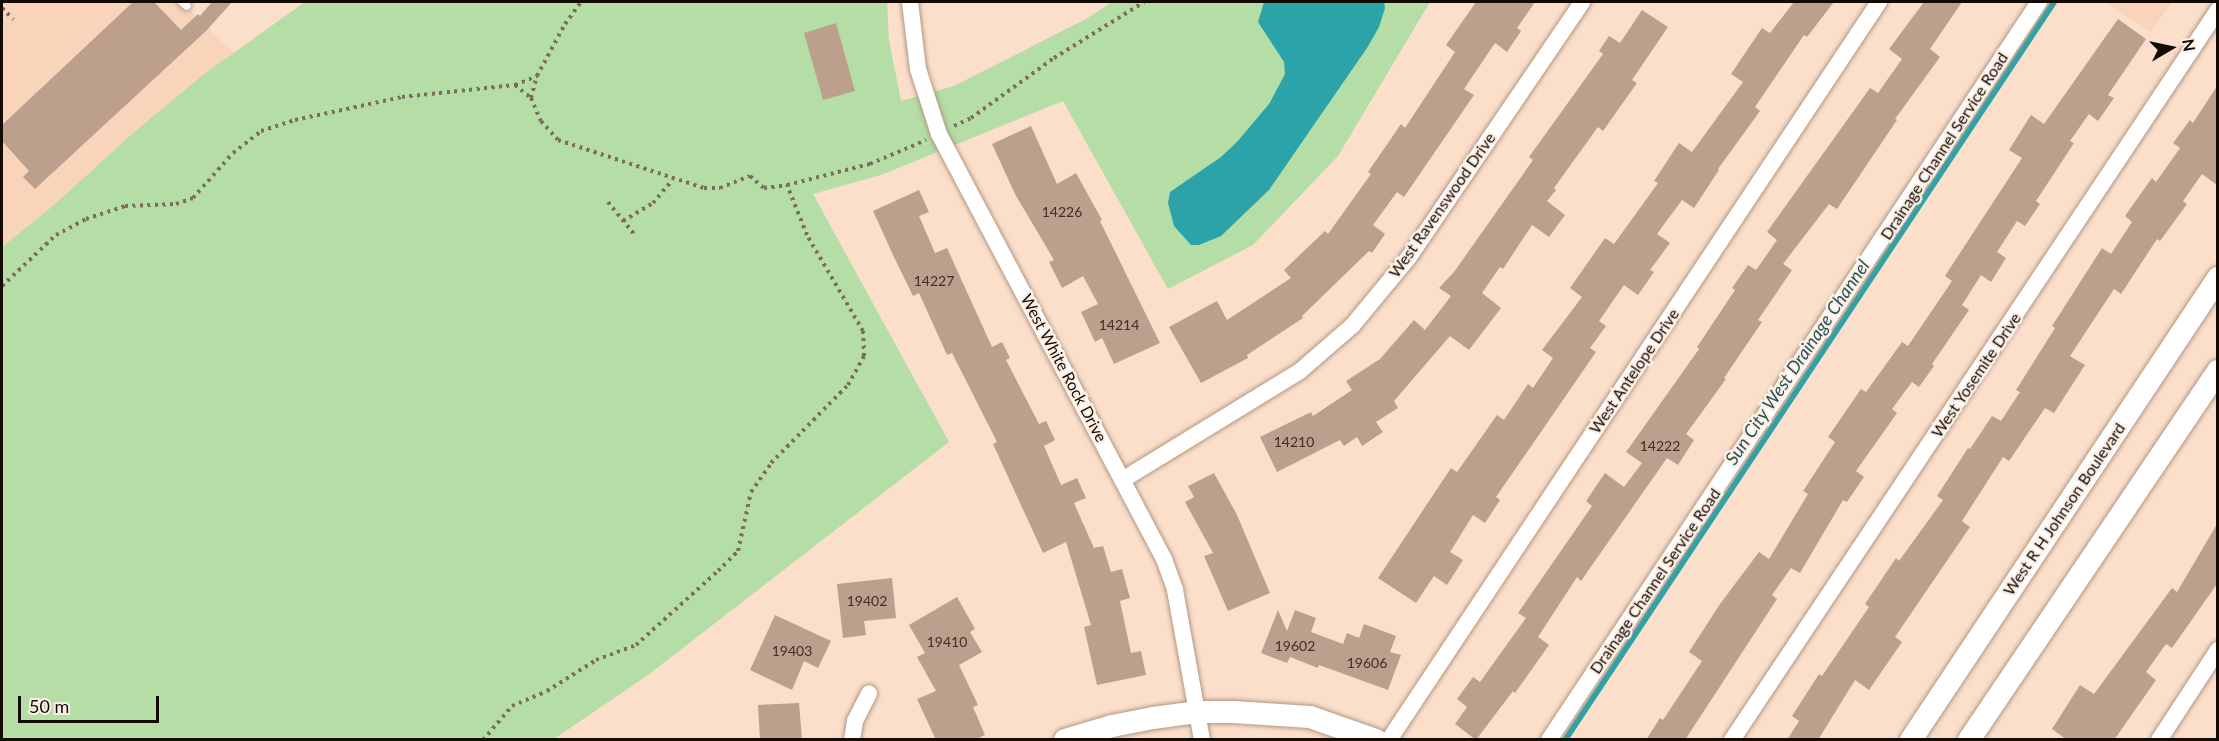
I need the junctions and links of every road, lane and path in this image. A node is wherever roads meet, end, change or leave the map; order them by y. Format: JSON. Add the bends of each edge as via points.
{"nodes":[{"id":1,"x":582,"y":2,"type":"edge"},
{"id":2,"x":910,"y":2,"type":"edge"},
{"id":3,"x":1144,"y":2,"type":"edge"},
{"id":4,"x":1581,"y":2,"type":"edge"},
{"id":5,"x":1879,"y":2,"type":"edge"},
{"id":6,"x":2040,"y":2,"type":"edge"},
{"id":7,"x":2,"y":8,"type":"edge"},
{"id":8,"x":2217,"y":10,"type":"edge"},
{"id":9,"x":13,"y":19,"type":"dead end"},
{"id":10,"x":537,"y":76,"type":"junction"},
{"id":11,"x":515,"y":85,"type":"junction"},
{"id":12,"x":531,"y":98,"type":"junction"},
{"id":13,"x":939,"y":134,"type":"junction"},
{"id":14,"x":673,"y":179,"type":"junction"},
{"id":15,"x":788,"y":185,"type":"junction"},
{"id":16,"x":608,"y":202,"type":"dead end"},
{"id":17,"x":623,"y":221,"type":"junction"},
{"id":18,"x":634,"y":234,"type":"dead end"},
{"id":19,"x":2217,"y":278,"type":"edge"},
{"id":20,"x":2,"y":286,"type":"edge"},
{"id":21,"x":2217,"y":370,"type":"edge"},
{"id":22,"x":1124,"y":479,"type":"junction"},
{"id":23,"x":2217,"y":650,"type":"edge"},
{"id":24,"x":869,"y":693,"type":"dead end"},
{"id":25,"x":1197,"y":712,"type":"junction"},
{"id":26,"x":483,"y":740,"type":"edge"},
{"id":27,"x":852,"y":740,"type":"edge"},
{"id":28,"x":1065,"y":740,"type":"edge"},
{"id":29,"x":1202,"y":740,"type":"edge"},
{"id":30,"x":1376,"y":740,"type":"edge"},
{"id":31,"x":1389,"y":740,"type":"edge"},
{"id":32,"x":1549,"y":740,"type":"edge"},
{"id":33,"x":1732,"y":740,"type":"edge"},
{"id":34,"x":1911,"y":740,"type":"edge"},
{"id":35,"x":1969,"y":740,"type":"edge"},
{"id":36,"x":2159,"y":740,"type":"edge"}],
"edges":[{"from":1,"to":10,"type":"path","via":[[565,24]]},
{"from":2,"to":13,"type":"street","name":"West White Rock Drive","via":[[918,69]]},
{"from":3,"to":13,"type":"path","via":[[1054,58],[971,118]]},
{"from":4,"to":22,"type":"street","name":"West Ravenswood Drive","via":[[1409,257],[1352,326],[1300,371]]},
{"from":5,"to":31,"type":"street","name":"West Antelope Drive"},
{"from":6,"to":32,"type":"street","name":"Drainage Channel Service Road"},
{"from":7,"to":9,"type":"path"},
{"from":8,"to":33,"type":"street","name":"West Yosemite Drive"},
{"from":10,"to":11,"type":"path"},
{"from":10,"to":12,"type":"path"},
{"from":11,"to":12,"type":"path"},
{"from":11,"to":20,"type":"path","via":[[402,97],[261,131],[233,153],[193,198],[176,204],[125,206],[86,219],[56,235]]},
{"from":12,"to":14,"type":"path","via":[[541,121],[558,140]]},
{"from":13,"to":15,"type":"path","via":[[870,164]]},
{"from":13,"to":22,"type":"street","name":"West White Rock Drive"},
{"from":14,"to":15,"type":"path","via":[[711,189],[750,176],[764,188]]},
{"from":14,"to":17,"type":"path","via":[[652,203]]},
{"from":15,"to":26,"type":"path","via":[[807,235],[863,331],[864,356],[848,385],[771,463],[751,492],[738,551],[636,645],[596,660],[547,691],[512,706]]},
{"from":16,"to":17,"type":"path"},
{"from":17,"to":18,"type":"path"},
{"from":19,"to":34,"type":"main road","name":"West R H Johnson Boulevard"},
{"from":21,"to":35,"type":"main road"},
{"from":22,"to":25,"type":"street","name":"West White Rock Drive","via":[[1175,590]]},
{"from":23,"to":36,"type":"street"},
{"from":24,"to":27,"type":"street","via":[[855,721]]},
{"from":25,"to":28,"type":"main road","via":[[1112,726]]},
{"from":25,"to":29,"type":"street","name":"West White Rock Drive"},
{"from":25,"to":30,"type":"main road","via":[[1310,717]]}]}
